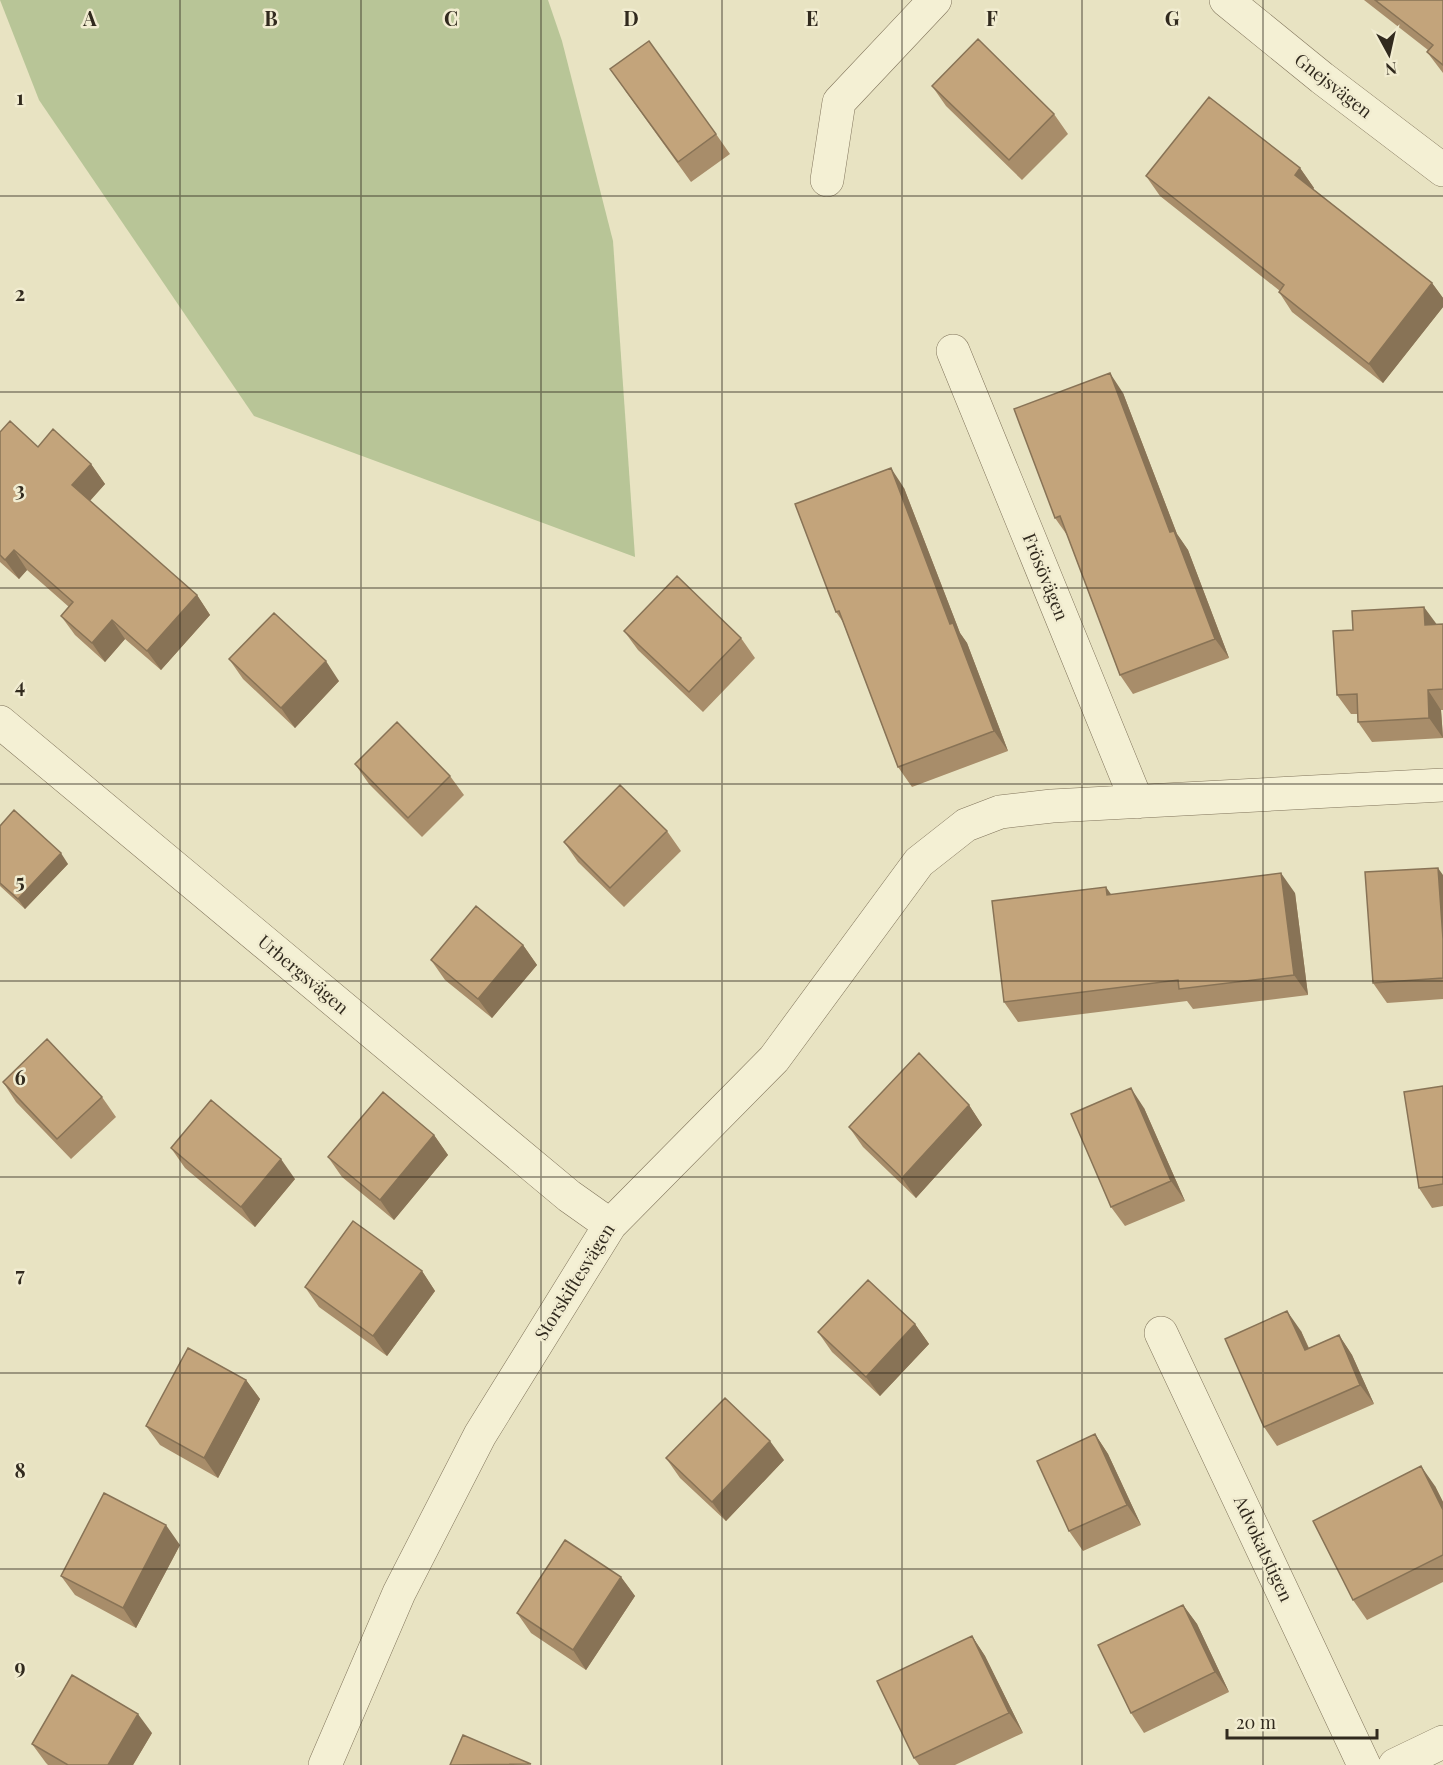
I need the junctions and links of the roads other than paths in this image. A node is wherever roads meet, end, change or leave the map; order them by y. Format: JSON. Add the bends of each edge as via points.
{"nodes":[{"id":1,"x":935,"y":0,"type":"edge"},
{"id":2,"x":1226,"y":0,"type":"edge"},
{"id":3,"x":1443,"y":170,"type":"edge"},
{"id":4,"x":827,"y":180,"type":"dead end"},
{"id":5,"x":953,"y":351,"type":"dead end"},
{"id":6,"x":0,"y":722,"type":"edge"},
{"id":7,"x":1443,"y":785,"type":"edge"},
{"id":8,"x":1137,"y":802,"type":"junction"},
{"id":9,"x":610,"y":1225,"type":"junction"},
{"id":10,"x":1161,"y":1333,"type":"dead end"},
{"id":11,"x":1443,"y":1742,"type":"edge"},
{"id":12,"x":325,"y":1765,"type":"edge"},
{"id":13,"x":1364,"y":1765,"type":"edge"},
{"id":14,"x":1395,"y":1765,"type":"edge"}],
"edges":[{"from":1,"to":4,"type":"street","via":[[839,102]]},
{"from":2,"to":3,"type":"street","name":"Gnejsvägen"},
{"from":5,"to":8,"type":"street","name":"Frösövägen"},
{"from":6,"to":9,"type":"street","name":"Urbergsvägen","via":[[569,1196]]},
{"from":7,"to":8,"type":"street"},
{"from":8,"to":9,"type":"street","name":"Storskiftesvägen","via":[[1000,812],[966,825],[919,862],[774,1059]]},
{"from":9,"to":12,"type":"street","name":"Storskiftesvägen","via":[[480,1435],[399,1593]]},
{"from":10,"to":13,"type":"street","name":"Advokatstigen"},
{"from":11,"to":14,"type":"street"}]}
